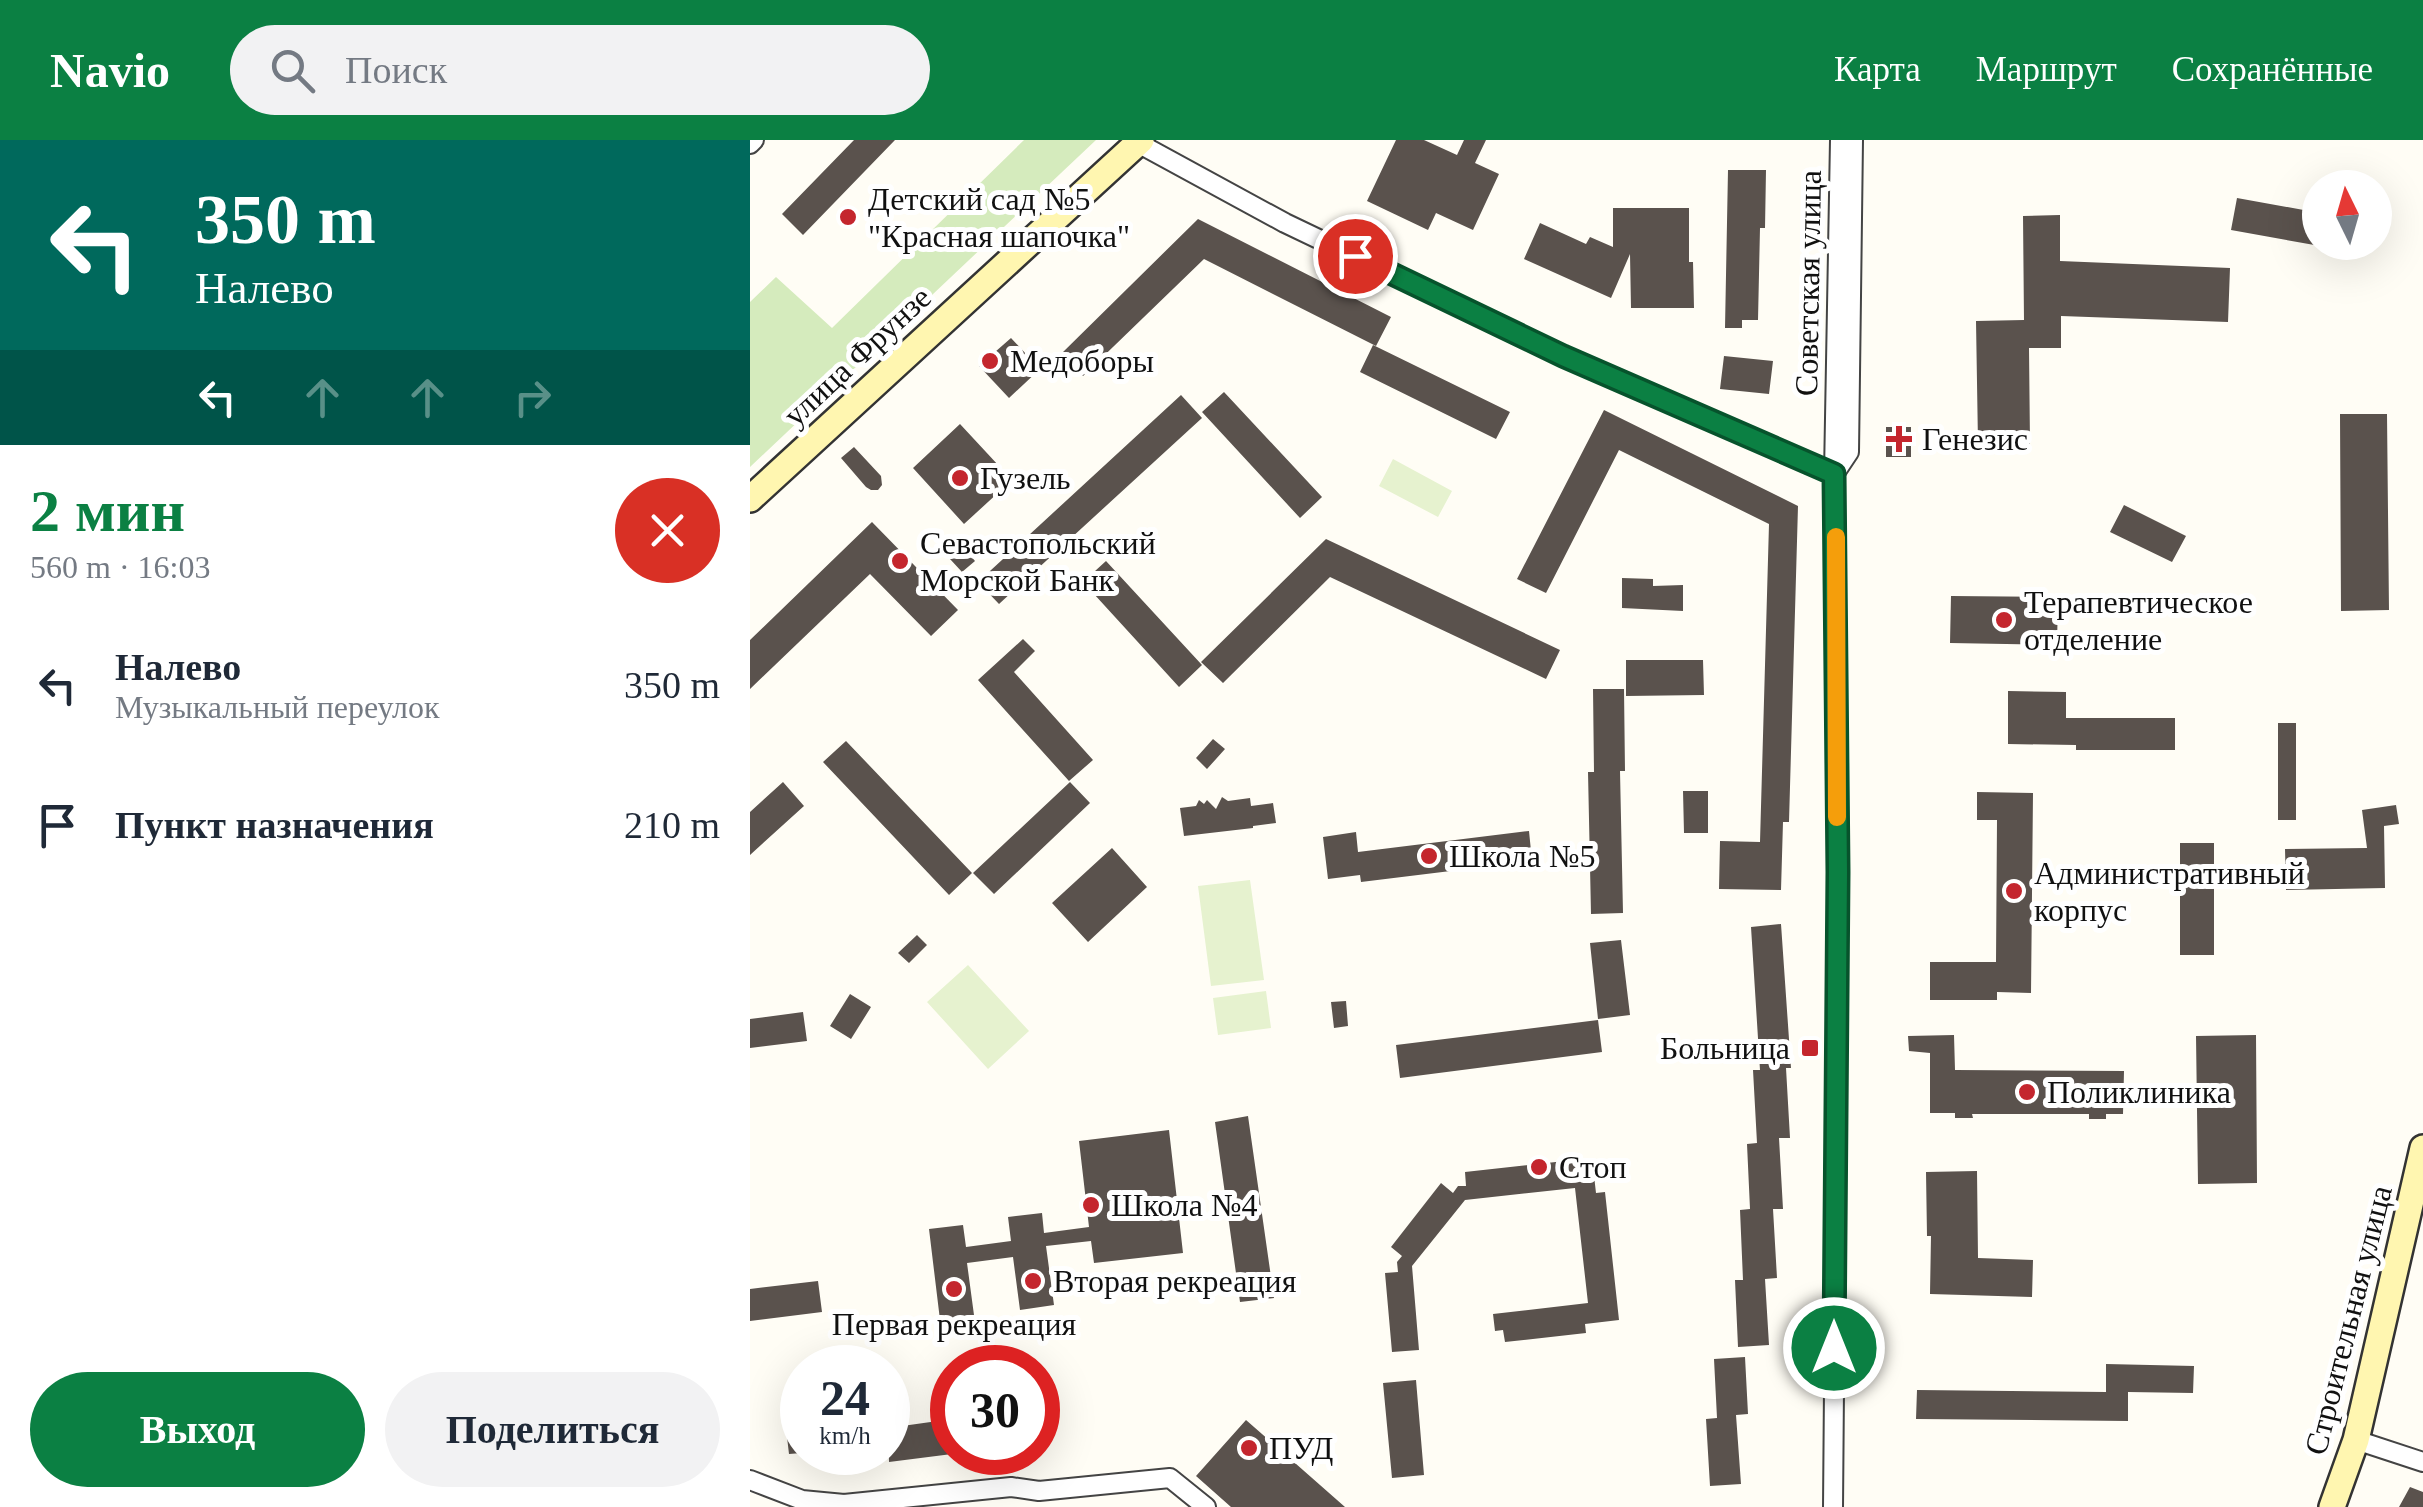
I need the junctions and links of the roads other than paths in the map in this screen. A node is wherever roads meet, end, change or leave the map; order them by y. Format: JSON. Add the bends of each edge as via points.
{"nodes":[{"id":1,"x":1840,"y":140,"type":"edge"},
{"id":2,"x":1853,"y":140,"type":"edge"},
{"id":3,"x":1140,"y":142,"type":"edge"},
{"id":4,"x":1834,"y":474,"type":"junction"},
{"id":5,"x":750,"y":498,"type":"edge"},
{"id":6,"x":2423,"y":1148,"type":"edge"},
{"id":7,"x":2356,"y":1440,"type":"junction"},
{"id":8,"x":2423,"y":1462,"type":"edge"},
{"id":9,"x":750,"y":1480,"type":"edge"},
{"id":10,"x":1206,"y":1507,"type":"edge"},
{"id":11,"x":1833,"y":1507,"type":"edge"},
{"id":12,"x":2332,"y":1507,"type":"edge"}],
"edges":[{"from":1,"to":4,"type":"street","name":"Советская улица"},
{"from":2,"to":4,"type":"street","via":[[1849,452]]},
{"from":3,"to":4,"type":"street","via":[[1528,340]]},
{"from":3,"to":5,"type":"main road","name":"улица Фрунзе"},
{"from":4,"to":11,"type":"street","name":"Советская улица"},
{"from":6,"to":7,"type":"main road","name":"Строительная улица"},
{"from":7,"to":8,"type":"street"},
{"from":7,"to":12,"type":"main road","name":"Строительная улица"},
{"from":9,"to":10,"type":"street","via":[[802,1500],[844,1504],[1170,1478]]}]}
